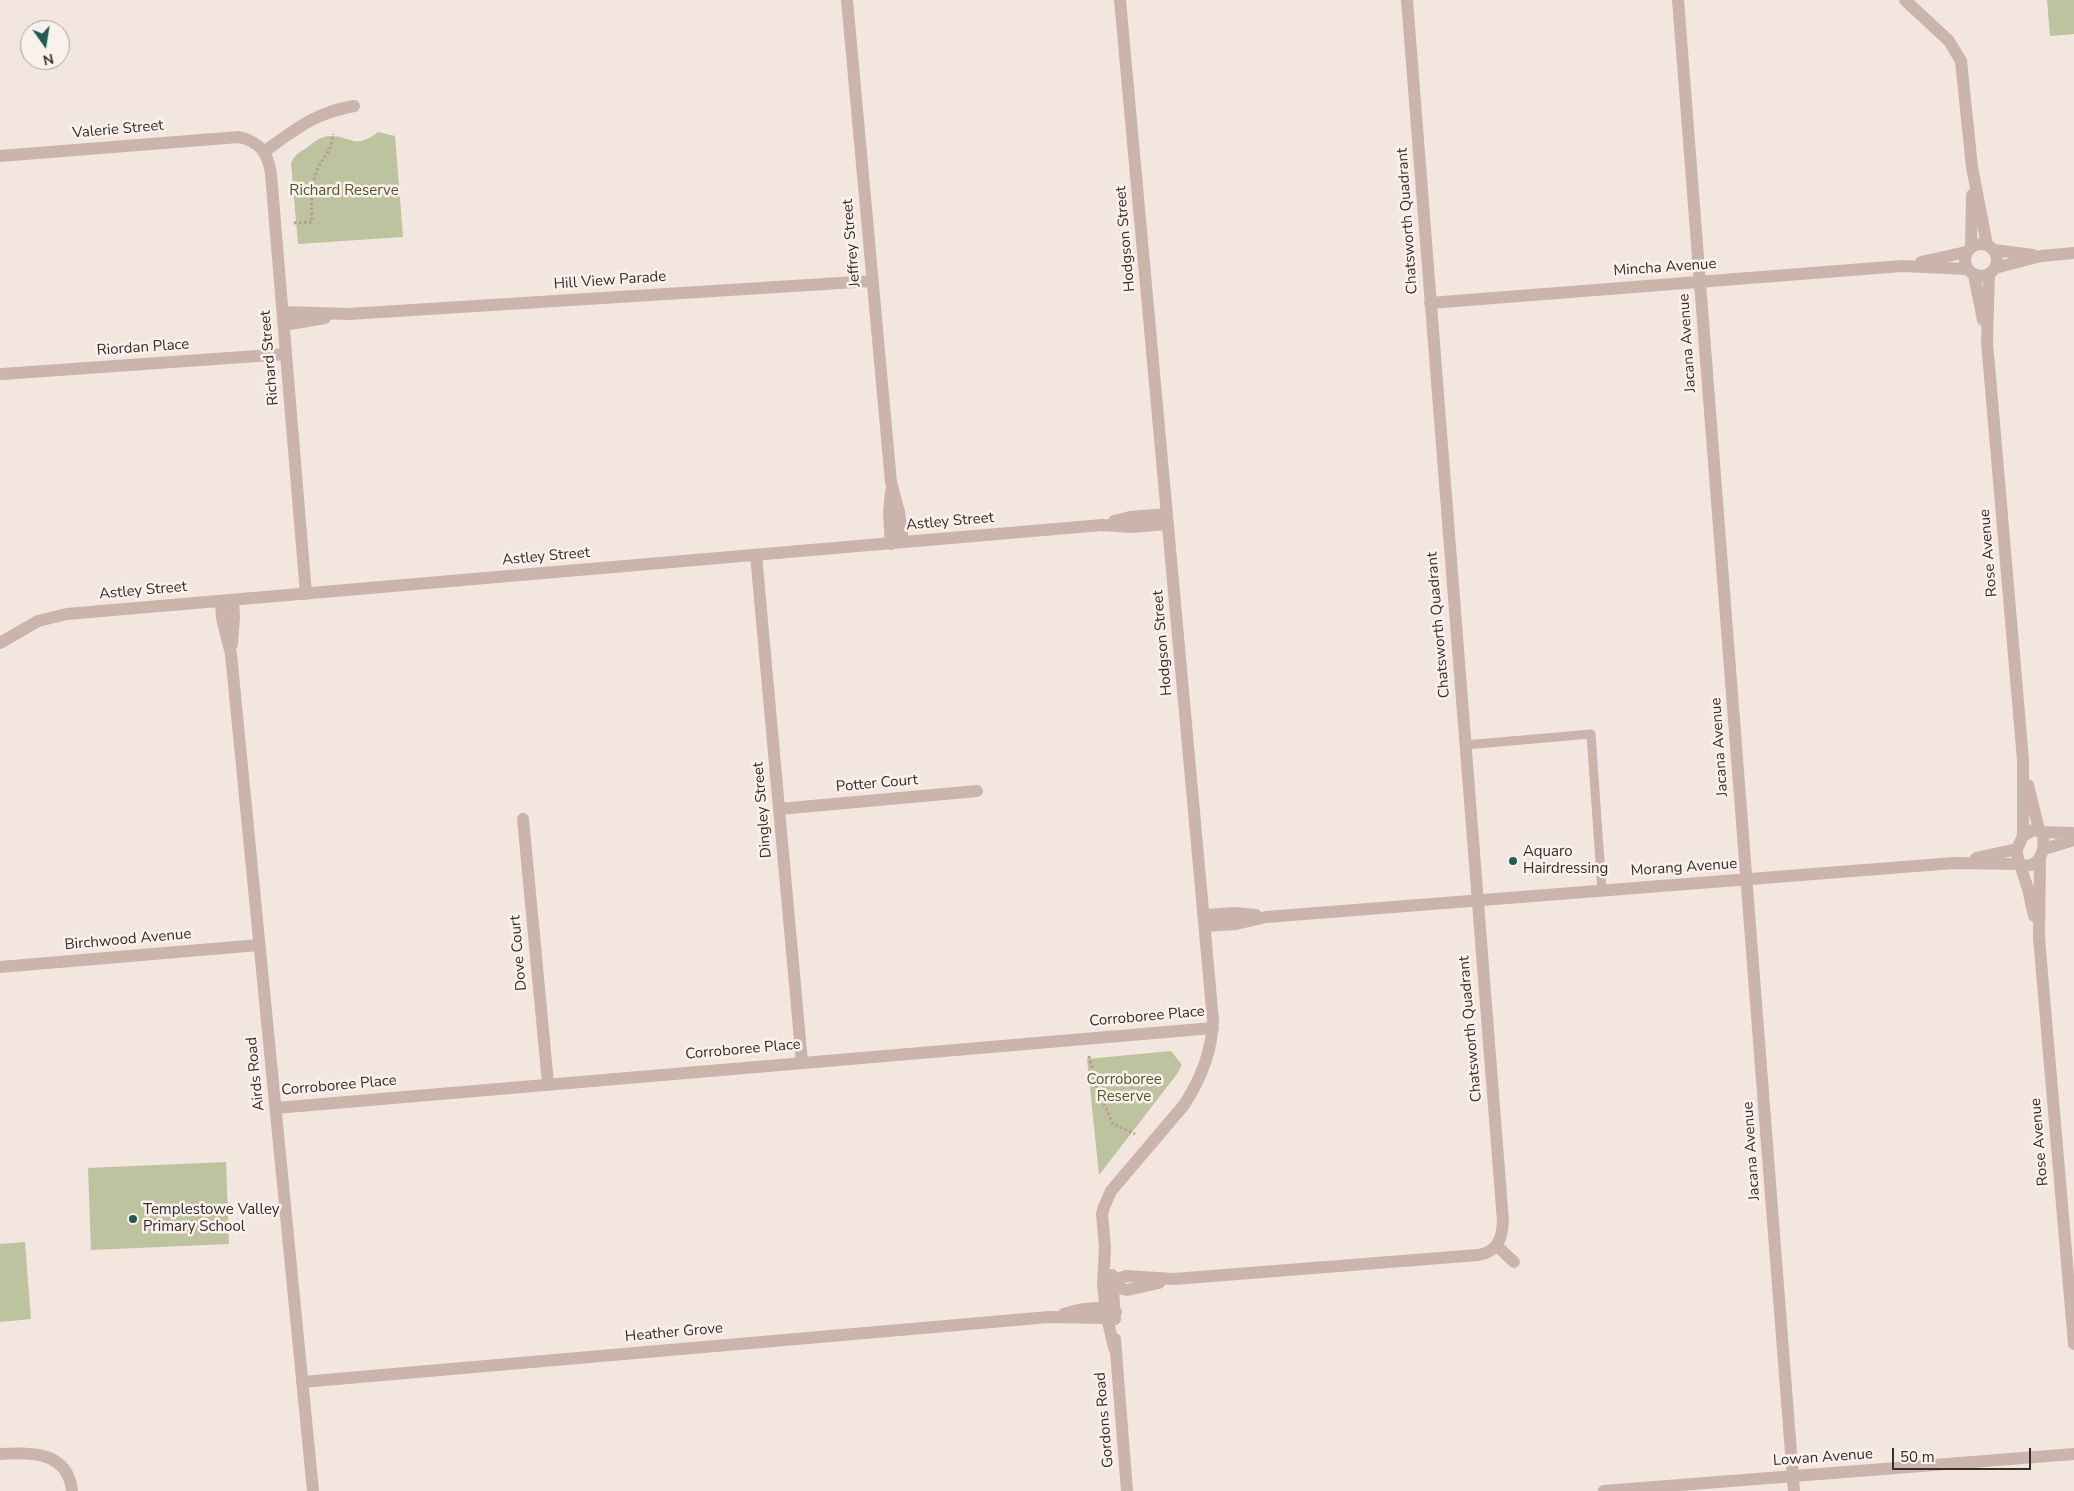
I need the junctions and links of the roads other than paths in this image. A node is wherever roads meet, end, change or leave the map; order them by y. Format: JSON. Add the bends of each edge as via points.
{"nodes":[{"id":1,"x":847,"y":0,"type":"edge"},
{"id":2,"x":1120,"y":0,"type":"edge"},
{"id":3,"x":1407,"y":0,"type":"edge"},
{"id":4,"x":1678,"y":0,"type":"edge"},
{"id":5,"x":1905,"y":0,"type":"edge"},
{"id":6,"x":354,"y":106,"type":"dead end"},
{"id":7,"x":265,"y":151,"type":"junction"},
{"id":8,"x":0,"y":156,"type":"edge"},
{"id":9,"x":1972,"y":167,"type":"junction"},
{"id":10,"x":1990,"y":248,"type":"junction"},
{"id":11,"x":1968,"y":250,"type":"junction"},
{"id":12,"x":2074,"y":253,"type":"edge"},
{"id":13,"x":2041,"y":256,"type":"junction"},
{"id":14,"x":1902,"y":266,"type":"junction"},
{"id":15,"x":1992,"y":271,"type":"junction"},
{"id":16,"x":1970,"y":272,"type":"junction"},
{"id":17,"x":872,"y":281,"type":"junction"},
{"id":18,"x":1700,"y":282,"type":"junction"},
{"id":19,"x":1430,"y":303,"type":"junction"},
{"id":20,"x":283,"y":312,"type":"junction"},
{"id":21,"x":349,"y":314,"type":"junction"},
{"id":22,"x":284,"y":325,"type":"junction"},
{"id":23,"x":1987,"y":342,"type":"junction"},
{"id":24,"x":286,"y":354,"type":"junction"},
{"id":25,"x":2,"y":374,"type":"dead end"},
{"id":26,"x":1168,"y":519,"type":"junction"},
{"id":27,"x":897,"y":543,"type":"junction"},
{"id":28,"x":756,"y":555,"type":"junction"},
{"id":29,"x":306,"y":594,"type":"junction"},
{"id":30,"x":227,"y":600,"type":"junction"},
{"id":31,"x":0,"y":643,"type":"edge"},
{"id":32,"x":1465,"y":746,"type":"junction"},
{"id":33,"x":2023,"y":760,"type":"junction"},
{"id":34,"x":977,"y":791,"type":"dead end"},
{"id":35,"x":779,"y":809,"type":"junction"},
{"id":36,"x":523,"y":819,"type":"dead end"},
{"id":37,"x":2040,"y":831,"type":"junction"},
{"id":38,"x":2074,"y":833,"type":"edge"},
{"id":39,"x":2023,"y":836,"type":"junction"},
{"id":40,"x":2074,"y":840,"type":"edge"},
{"id":41,"x":2017,"y":849,"type":"junction"},
{"id":42,"x":2042,"y":854,"type":"junction"},
{"id":43,"x":1954,"y":863,"type":"junction"},
{"id":44,"x":2020,"y":865,"type":"junction"},
{"id":45,"x":1747,"y":879,"type":"junction"},
{"id":46,"x":1602,"y":890,"type":"junction"},
{"id":47,"x":1477,"y":900,"type":"junction"},
{"id":48,"x":1205,"y":920,"type":"junction"},
{"id":49,"x":2039,"y":938,"type":"junction"},
{"id":50,"x":259,"y":945,"type":"junction"},
{"id":51,"x":0,"y":967,"type":"edge"},
{"id":52,"x":1213,"y":1028,"type":"junction"},
{"id":53,"x":802,"y":1062,"type":"junction"},
{"id":54,"x":548,"y":1083,"type":"junction"},
{"id":55,"x":276,"y":1108,"type":"junction"},
{"id":56,"x":1497,"y":1246,"type":"junction"},
{"id":57,"x":1514,"y":1262,"type":"dead end"},
{"id":58,"x":1110,"y":1284,"type":"junction"},
{"id":59,"x":1108,"y":1312,"type":"junction"},
{"id":60,"x":2073,"y":1320,"type":"edge"},
{"id":61,"x":2074,"y":1344,"type":"edge"},
{"id":62,"x":302,"y":1382,"type":"junction"},
{"id":63,"x":0,"y":1454,"type":"edge"},
{"id":64,"x":2074,"y":1454,"type":"edge"},
{"id":65,"x":1793,"y":1476,"type":"junction"},
{"id":66,"x":1128,"y":1490,"type":"edge"},
{"id":67,"x":72,"y":1491,"type":"edge"},
{"id":68,"x":313,"y":1491,"type":"edge"},
{"id":69,"x":1604,"y":1491,"type":"edge"},
{"id":70,"x":1794,"y":1491,"type":"edge"}],
"edges":[{"from":1,"to":17,"type":"street","name":"Jeffrey Street"},
{"from":2,"to":26,"type":"street","name":"Hodgson Street"},
{"from":3,"to":19,"type":"street","name":"Chatsworth Quadrant"},
{"from":4,"to":18,"type":"street","name":"Jacana Avenue"},
{"from":5,"to":9,"type":"street","via":[[1949,41],[1961,61]]},
{"from":6,"to":7,"type":"street","via":[[319,115]]},
{"from":7,"to":8,"type":"street","name":"Valerie Street","via":[[257,143],[239,136]]},
{"from":7,"to":20,"type":"street","name":"Richard Street","via":[[271,174]]},
{"from":9,"to":10,"type":"street"},
{"from":9,"to":11,"type":"street"},
{"from":10,"to":11,"type":"street","via":[[1976,244]]},
{"from":10,"to":13,"type":"street"},
{"from":10,"to":15,"type":"street","via":[[1997,259]]},
{"from":11,"to":14,"type":"street","name":"Mincha Avenue"},
{"from":11,"to":16,"type":"street","via":[[1964,261]]},
{"from":12,"to":13,"type":"street"},
{"from":13,"to":15,"type":"street"},
{"from":14,"to":16,"type":"street","name":"Mincha Avenue"},
{"from":14,"to":18,"type":"street","name":"Mincha Avenue"},
{"from":15,"to":16,"type":"street","via":[[1984,276]]},
{"from":15,"to":23,"type":"street","name":"Rose Avenue"},
{"from":16,"to":23,"type":"street","name":"Rose Avenue"},
{"from":17,"to":21,"type":"street","name":"Hill View Parade"},
{"from":17,"to":27,"type":"street","name":"Jeffrey Street","via":[[892,482],[888,513]]},
{"from":18,"to":19,"type":"street","name":"Mincha Avenue"},
{"from":18,"to":45,"type":"street","name":"Jacana Avenue"},
{"from":19,"to":32,"type":"street","name":"Chatsworth Quadrant"},
{"from":20,"to":21,"type":"street","name":"Hill View Parade"},
{"from":20,"to":22,"type":"street","name":"Richard Street"},
{"from":21,"to":22,"type":"street","name":"Hill View Parade"},
{"from":22,"to":24,"type":"street","name":"Richard Street"},
{"from":23,"to":33,"type":"street","name":"Rose Avenue"},
{"from":24,"to":25,"type":"street","name":"Riordan Place"},
{"from":24,"to":29,"type":"street","name":"Richard Street"},
{"from":26,"to":27,"type":"street","name":"Astley Street","via":[[1130,517],[1102,524]]},
{"from":26,"to":48,"type":"street","name":"Hodgson Street"},
{"from":27,"to":28,"type":"street","name":"Astley Street"},
{"from":28,"to":29,"type":"street","name":"Astley Street"},
{"from":28,"to":35,"type":"street","name":"Dingley Street"},
{"from":29,"to":30,"type":"street","name":"Astley Street"},
{"from":30,"to":31,"type":"street","name":"Astley Street","via":[[60,615],[38,621]]},
{"from":30,"to":50,"type":"street","name":"Airds Road","via":[[234,617],[231,654]]},
{"from":32,"to":46,"type":"lane","via":[[1591,734]]},
{"from":32,"to":47,"type":"street","name":"Chatsworth Quadrant"},
{"from":33,"to":37,"type":"street","name":"Rose Avenue"},
{"from":33,"to":39,"type":"street","name":"Rose Avenue"},
{"from":34,"to":35,"type":"street","name":"Potter Court"},
{"from":35,"to":53,"type":"street","name":"Dingley Street"},
{"from":36,"to":54,"type":"street","name":"Dove Court"},
{"from":37,"to":38,"type":"street"},
{"from":37,"to":39,"type":"street","via":[[2033,830]]},
{"from":37,"to":42,"type":"street","name":"Rose Avenue"},
{"from":39,"to":41,"type":"street"},
{"from":40,"to":42,"type":"street"},
{"from":41,"to":43,"type":"street","name":"Morang Avenue"},
{"from":41,"to":44,"type":"street","name":"Rose Avenue"},
{"from":42,"to":44,"type":"street","name":"Morang Avenue","via":[[2032,866]]},
{"from":42,"to":49,"type":"street","name":"Rose Avenue"},
{"from":43,"to":44,"type":"street","name":"Morang Avenue"},
{"from":43,"to":45,"type":"street","name":"Morang Avenue"},
{"from":44,"to":49,"type":"street","name":"Rose Avenue"},
{"from":45,"to":46,"type":"street","name":"Morang Avenue"},
{"from":45,"to":65,"type":"street","name":"Jacana Avenue"},
{"from":46,"to":47,"type":"street","name":"Morang Avenue"},
{"from":47,"to":48,"type":"street","name":"Morang Avenue","via":[[1266,916],[1235,913]]},
{"from":47,"to":56,"type":"street","name":"Chatsworth Quadrant","via":[[1503,1221]]},
{"from":48,"to":52,"type":"street","name":"Hodgson Street"},
{"from":49,"to":60,"type":"street","name":"Rose Avenue"},
{"from":50,"to":51,"type":"street","name":"Birchwood Avenue"},
{"from":50,"to":55,"type":"street","name":"Airds Road"},
{"from":52,"to":53,"type":"street","name":"Corroboree Place"},
{"from":52,"to":58,"type":"street","name":"Hodgson Street","via":[[1206,1063],[1184,1106],[1106,1199],[1102,1214]]},
{"from":53,"to":54,"type":"street","name":"Corroboree Place"},
{"from":54,"to":55,"type":"street","name":"Corroboree Place"},
{"from":55,"to":62,"type":"street","name":"Airds Road"},
{"from":56,"to":57,"type":"street"},
{"from":56,"to":58,"type":"street","via":[[1487,1254],[1478,1255],[1174,1279],[1126,1276]]},
{"from":58,"to":59,"type":"street","name":"Hodgson Street"},
{"from":59,"to":62,"type":"street","name":"Heather Grove","via":[[1089,1319],[1049,1317]]},
{"from":59,"to":66,"type":"street","name":"Gordons Road"},
{"from":60,"to":61,"type":"street","name":"Rose Avenue"},
{"from":62,"to":68,"type":"street","name":"Airds Road"},
{"from":63,"to":67,"type":"street","via":[[34,1453],[49,1458],[64,1470]]},
{"from":64,"to":65,"type":"street","name":"Lowan Avenue"},
{"from":65,"to":69,"type":"street","name":"Lowan Avenue"},
{"from":65,"to":70,"type":"street","name":"Jacana Avenue"}]}
